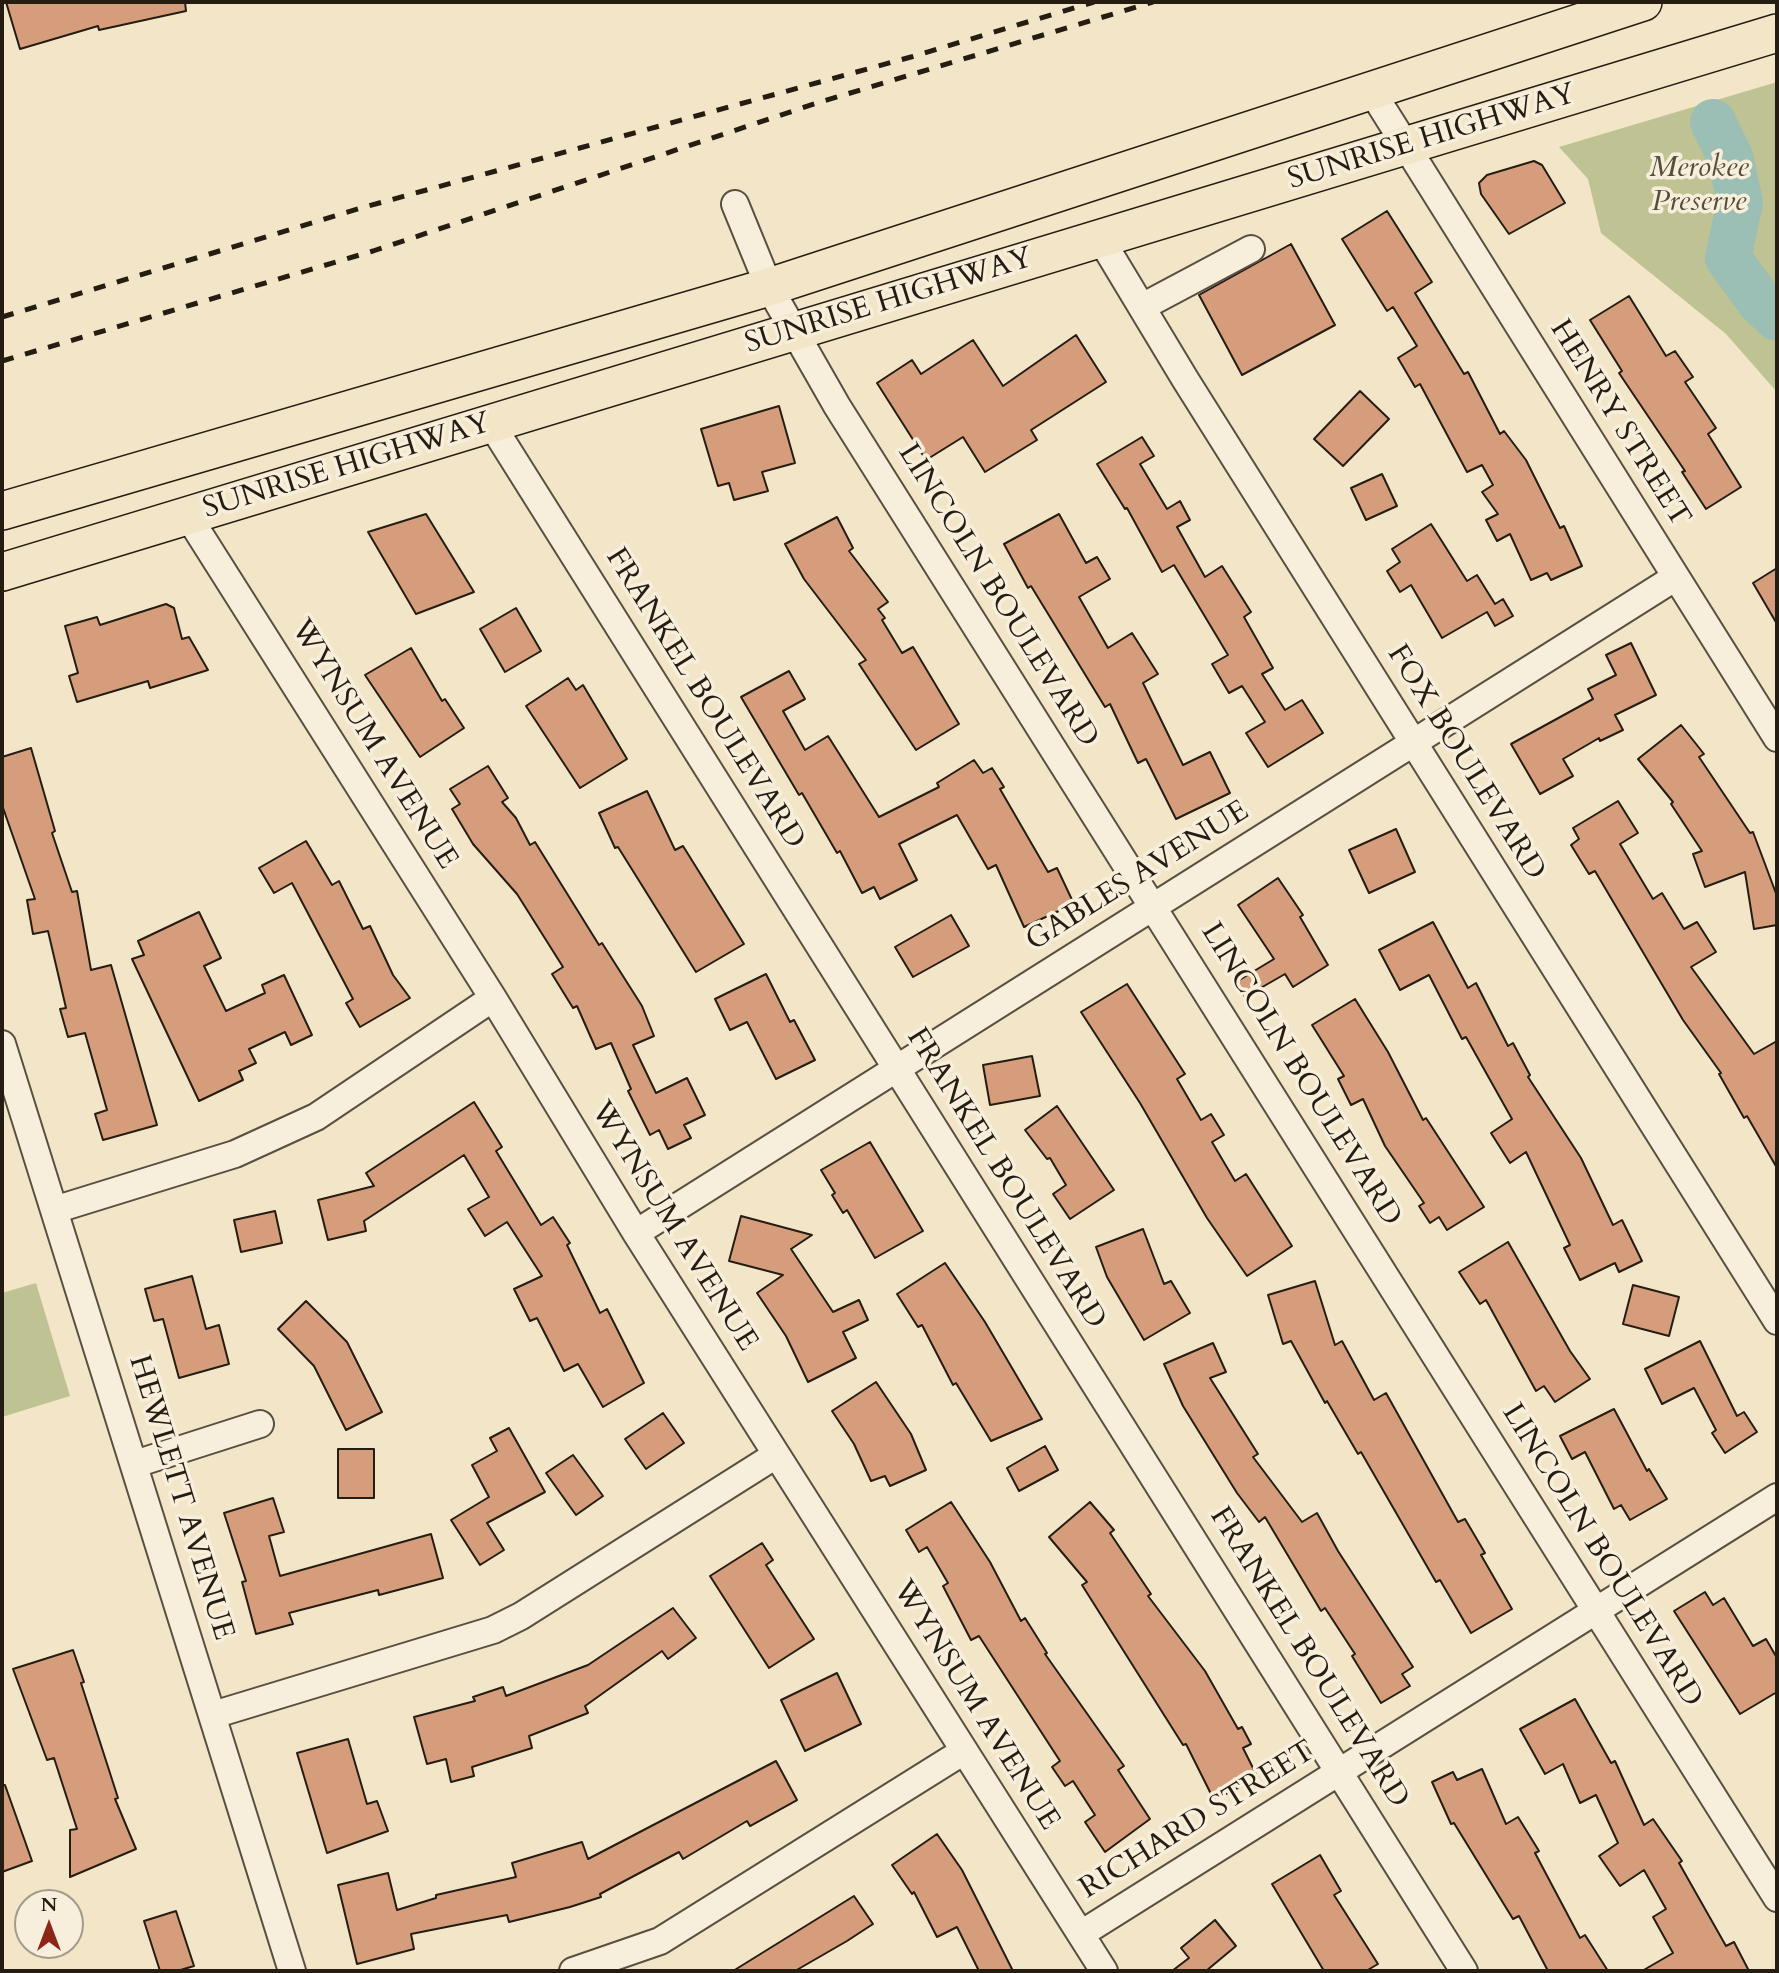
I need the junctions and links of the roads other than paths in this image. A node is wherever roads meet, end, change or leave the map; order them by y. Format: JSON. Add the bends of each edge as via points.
{"nodes":[{"id":1,"x":1643,"y":2,"type":"edge"},
{"id":2,"x":1777,"y":33,"type":"edge"},
{"id":3,"x":1371,"y":90,"type":"junction"},
{"id":4,"x":1405,"y":145,"type":"junction"},
{"id":5,"x":735,"y":204,"type":"dead end"},
{"id":6,"x":1100,"y":238,"type":"junction"},
{"id":7,"x":1251,"y":249,"type":"dead end"},
{"id":8,"x":769,"y":287,"type":"junction"},
{"id":9,"x":1142,"y":307,"type":"junction"},
{"id":10,"x":793,"y":331,"type":"junction"},
{"id":11,"x":490,"y":422,"type":"junction"},
{"id":12,"x":2,"y":511,"type":"edge"},
{"id":13,"x":188,"y":516,"type":"junction"},
{"id":14,"x":2,"y":572,"type":"edge"},
{"id":15,"x":1676,"y":577,"type":"junction"},
{"id":16,"x":1777,"y":738,"type":"edge"},
{"id":17,"x":1413,"y":742,"type":"junction"},
{"id":18,"x":1154,"y":907,"type":"junction"},
{"id":19,"x":493,"y":998,"type":"junction"},
{"id":20,"x":2,"y":1044,"type":"edge"},
{"id":21,"x":896,"y":1069,"type":"junction"},
{"id":22,"x":54,"y":1210,"type":"junction"},
{"id":23,"x":636,"y":1233,"type":"junction"},
{"id":24,"x":1777,"y":1321,"type":"edge"},
{"id":25,"x":260,"y":1424,"type":"dead end"},
{"id":26,"x":776,"y":1455,"type":"junction"},
{"id":27,"x":135,"y":1464,"type":"junction"},
{"id":28,"x":1777,"y":1497,"type":"edge"},
{"id":29,"x":1596,"y":1611,"type":"junction"},
{"id":30,"x":213,"y":1715,"type":"junction"},
{"id":31,"x":964,"y":1751,"type":"junction"},
{"id":32,"x":1340,"y":1771,"type":"junction"},
{"id":33,"x":1777,"y":1898,"type":"edge"},
{"id":34,"x":1081,"y":1934,"type":"junction"},
{"id":35,"x":292,"y":1971,"type":"edge"},
{"id":36,"x":573,"y":1971,"type":"edge"},
{"id":37,"x":1104,"y":1971,"type":"edge"},
{"id":38,"x":1464,"y":1971,"type":"edge"}],
"edges":[{"from":1,"to":3,"type":"highway","name":"SUNRISE HIGHWAY"},
{"from":2,"to":4,"type":"highway","name":"SUNRISE HIGHWAY"},
{"from":3,"to":4,"type":"street","name":"HENRY STREET"},
{"from":3,"to":8,"type":"highway","name":"SUNRISE HIGHWAY"},
{"from":4,"to":6,"type":"highway","name":"SUNRISE HIGHWAY"},
{"from":4,"to":15,"type":"street","name":"HENRY STREET"},
{"from":5,"to":8,"type":"street","name":"LINCOLN BOULEVARD"},
{"from":6,"to":9,"type":"street","name":"FOX BOULEVARD"},
{"from":6,"to":10,"type":"highway","name":"SUNRISE HIGHWAY"},
{"from":7,"to":9,"type":"street"},
{"from":8,"to":10,"type":"street","name":"LINCOLN BOULEVARD"},
{"from":8,"to":12,"type":"highway","name":"SUNRISE HIGHWAY"},
{"from":9,"to":17,"type":"street","name":"FOX BOULEVARD"},
{"from":10,"to":11,"type":"highway","name":"SUNRISE HIGHWAY"},
{"from":10,"to":18,"type":"street","name":"LINCOLN BOULEVARD"},
{"from":11,"to":13,"type":"highway","name":"SUNRISE HIGHWAY"},
{"from":11,"to":21,"type":"street","name":"FRANKEL BOULEVARD"},
{"from":13,"to":14,"type":"highway","name":"SUNRISE HIGHWAY"},
{"from":13,"to":19,"type":"street","name":"WYNSUM AVENUE"},
{"from":15,"to":16,"type":"street","name":"HENRY STREET"},
{"from":15,"to":17,"type":"street","name":"GABLES AVENUE"},
{"from":17,"to":18,"type":"street","name":"GABLES AVENUE"},
{"from":17,"to":24,"type":"street","name":"FOX BOULEVARD"},
{"from":18,"to":21,"type":"street","name":"GABLES AVENUE"},
{"from":18,"to":29,"type":"street","name":"LINCOLN BOULEVARD"},
{"from":19,"to":22,"type":"street","via":[[316,1117],[235,1154]]},
{"from":19,"to":23,"type":"street","name":"WYNSUM AVENUE"},
{"from":20,"to":22,"type":"street","name":"HEWLETT AVENUE"},
{"from":21,"to":23,"type":"street","name":"GABLES AVENUE"},
{"from":21,"to":32,"type":"street","name":"FRANKEL BOULEVARD"},
{"from":22,"to":27,"type":"street","name":"HEWLETT AVENUE"},
{"from":23,"to":26,"type":"street","name":"WYNSUM AVENUE"},
{"from":25,"to":27,"type":"street"},
{"from":26,"to":30,"type":"street","via":[[493,1630]]},
{"from":26,"to":31,"type":"street","name":"WYNSUM AVENUE"},
{"from":27,"to":30,"type":"street","name":"HEWLETT AVENUE"},
{"from":28,"to":29,"type":"street","name":"RICHARD STREET"},
{"from":29,"to":32,"type":"street","name":"RICHARD STREET"},
{"from":29,"to":33,"type":"street","name":"LINCOLN BOULEVARD"},
{"from":30,"to":35,"type":"street","name":"HEWLETT AVENUE"},
{"from":31,"to":34,"type":"street","name":"WYNSUM AVENUE"},
{"from":31,"to":36,"type":"street","via":[[660,1941]]},
{"from":32,"to":34,"type":"street","name":"RICHARD STREET"},
{"from":32,"to":38,"type":"street","name":"FRANKEL BOULEVARD"},
{"from":34,"to":37,"type":"street","name":"WYNSUM AVENUE"}]}
